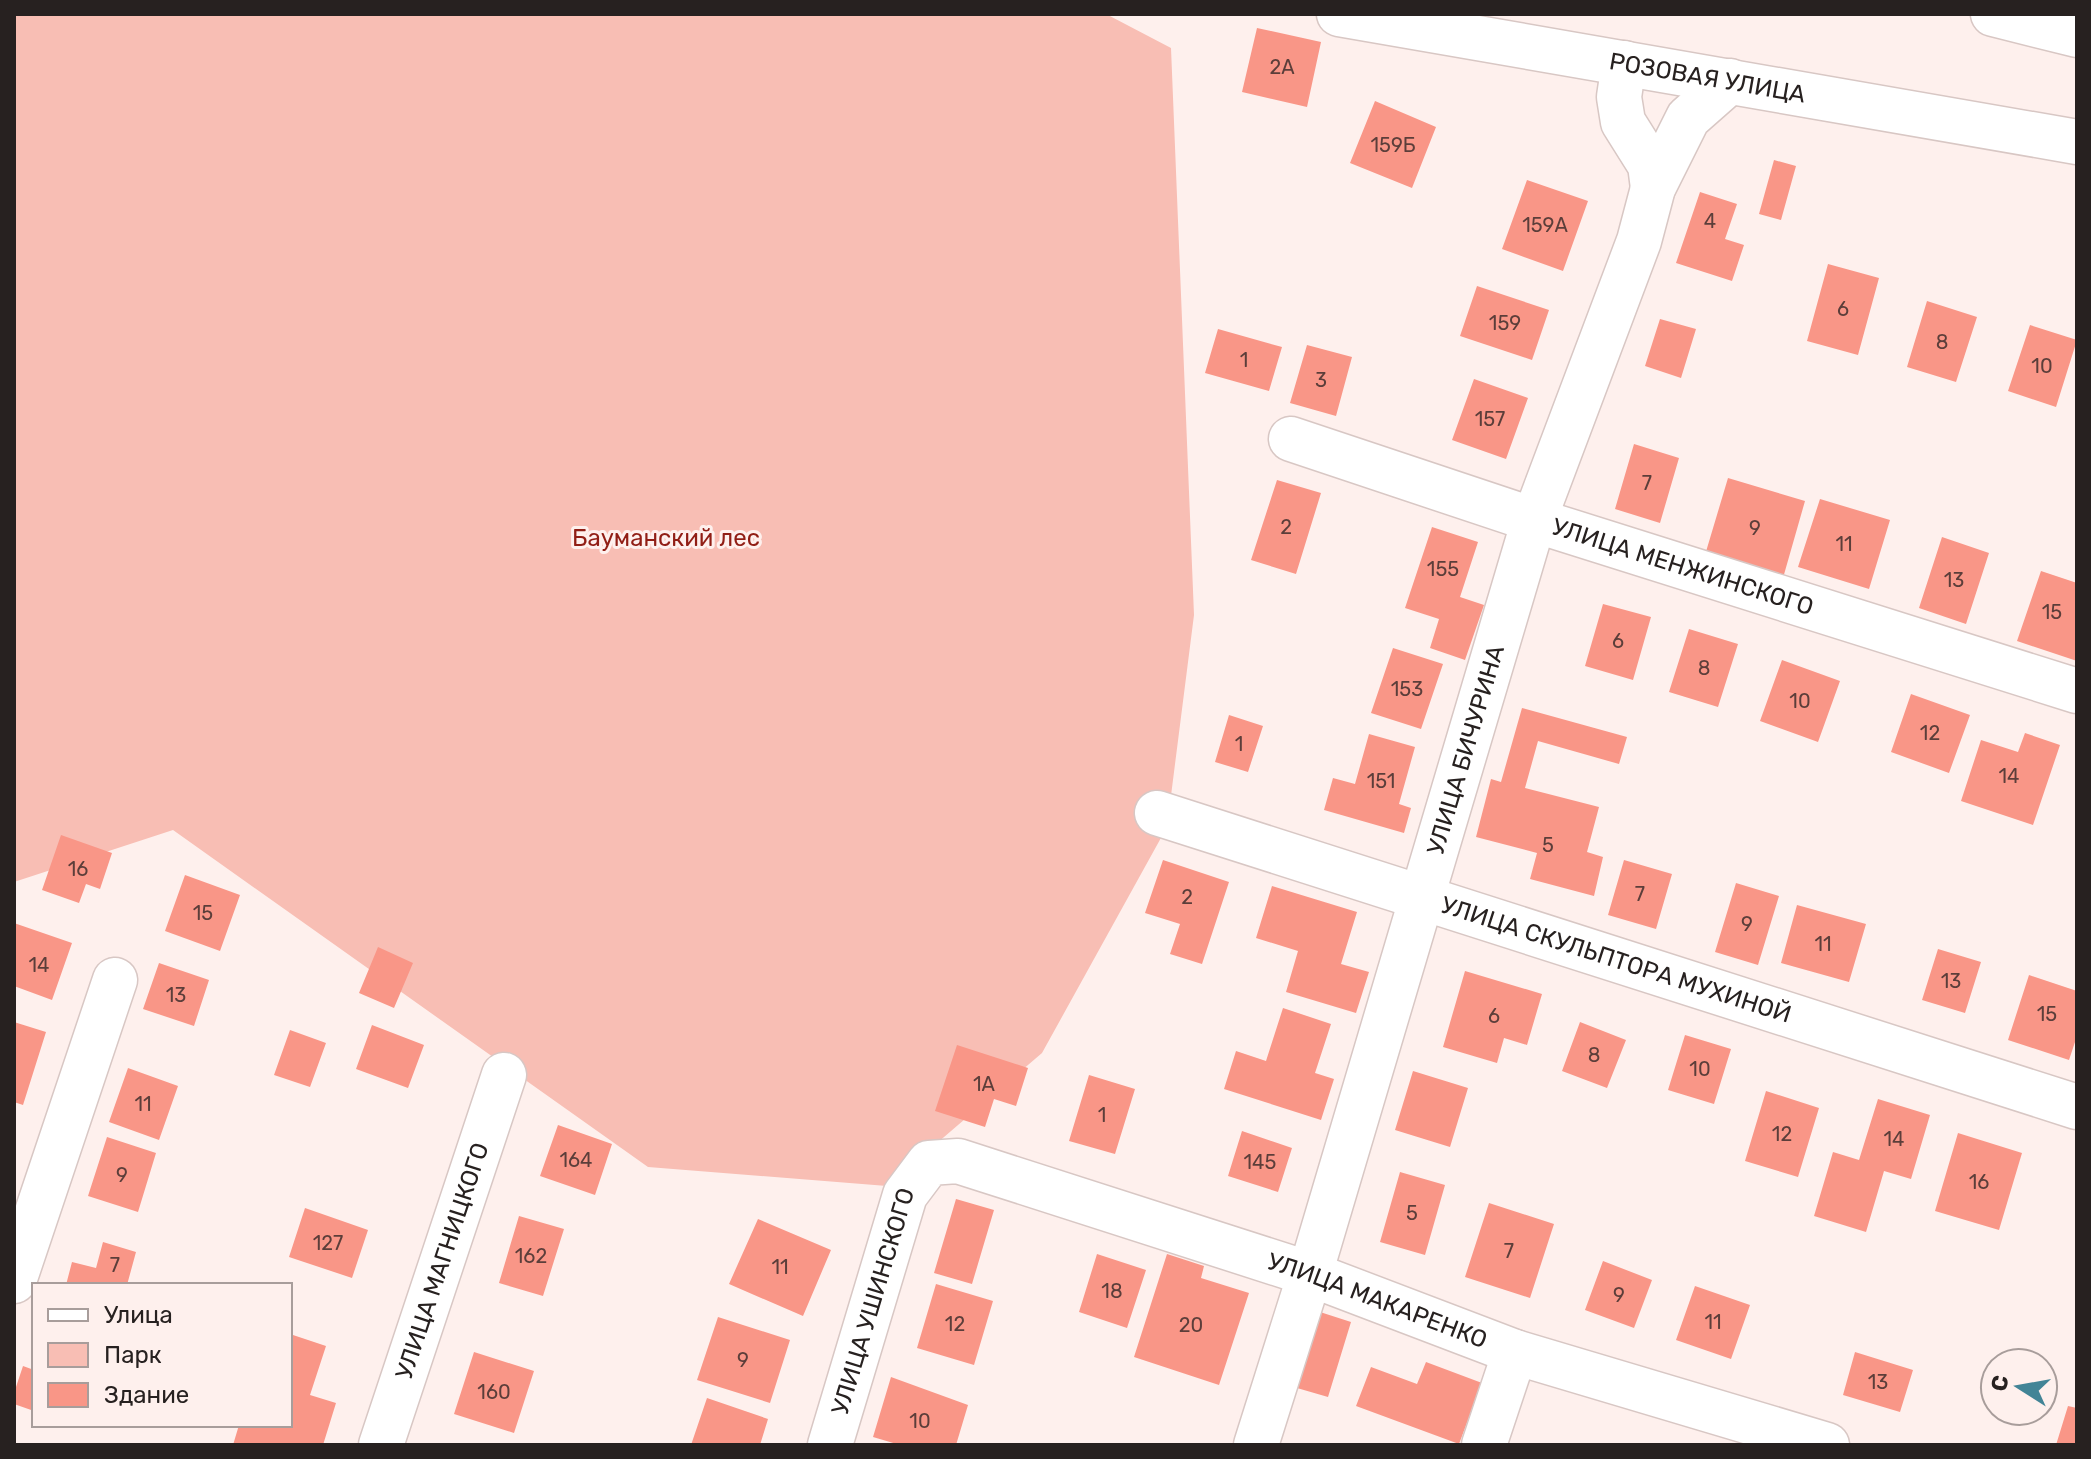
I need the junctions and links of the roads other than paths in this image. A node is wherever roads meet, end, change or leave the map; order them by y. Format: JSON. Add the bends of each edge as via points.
{"nodes":[{"id":1,"x":1339,"y":14,"type":"edge"},
{"id":2,"x":1993,"y":14,"type":"edge"},
{"id":3,"x":2077,"y":35,"type":"edge"},
{"id":4,"x":1624,"y":63,"type":"junction"},
{"id":5,"x":1730,"y":81,"type":"junction"},
{"id":6,"x":2077,"y":142,"type":"edge"},
{"id":7,"x":1653,"y":188,"type":"junction"},
{"id":8,"x":1291,"y":439,"type":"dead end"},
{"id":9,"x":1534,"y":520,"type":"junction"},
{"id":10,"x":2077,"y":691,"type":"edge"},
{"id":11,"x":1157,"y":813,"type":"dead end"},
{"id":12,"x":1423,"y":899,"type":"junction"},
{"id":13,"x":115,"y":980,"type":"dead end"},
{"id":14,"x":504,"y":1075,"type":"dead end"},
{"id":15,"x":2077,"y":1107,"type":"edge"},
{"id":16,"x":929,"y":1163,"type":"joint"},
{"id":17,"x":1310,"y":1274,"type":"junction"},
{"id":18,"x":14,"y":1281,"type":"edge"},
{"id":19,"x":1515,"y":1352,"type":"junction"},
{"id":20,"x":381,"y":1445,"type":"edge"},
{"id":21,"x":830,"y":1445,"type":"edge"},
{"id":22,"x":1256,"y":1445,"type":"edge"},
{"id":23,"x":1484,"y":1445,"type":"edge"},
{"id":24,"x":1827,"y":1445,"type":"edge"}],
"edges":[{"from":1,"to":4,"type":"street","name":"РОЗОВАЯ УЛИЦА"},
{"from":2,"to":3,"type":"street"},
{"from":4,"to":5,"type":"street","name":"РОЗОВАЯ УЛИЦА"},
{"from":4,"to":7,"type":"street","via":[[1619,97],[1623,122],[1650,165]]},
{"from":5,"to":6,"type":"street","name":"РОЗОВАЯ УЛИЦА"},
{"from":5,"to":7,"type":"street","name":"УЛИЦА БИЧУРИНА","via":[[1688,118]]},
{"from":7,"to":9,"type":"street","name":"УЛИЦА БИЧУРИНА","via":[[1639,241]]},
{"from":8,"to":9,"type":"street","name":"УЛИЦА МЕНЖИНСКОГО"},
{"from":9,"to":10,"type":"street","name":"УЛИЦА МЕНЖИНСКОГО"},
{"from":9,"to":12,"type":"street","name":"УЛИЦА БИЧУРИНА"},
{"from":11,"to":12,"type":"street","name":"УЛИЦА СКУЛЬПТОРА МУХИНОЙ"},
{"from":12,"to":15,"type":"street","name":"УЛИЦА СКУЛЬПТОРА МУХИНОЙ"},
{"from":12,"to":17,"type":"street","name":"УЛИЦА БИЧУРИНА"},
{"from":13,"to":18,"type":"street"},
{"from":14,"to":20,"type":"street","name":"УЛИЦА МАГНИЦКОГО"},
{"from":16,"to":17,"type":"street","name":"УЛИЦА МАКАРЕНКО","via":[[958,1161]]},
{"from":16,"to":21,"type":"street","name":"УЛИЦА УШИНСКОГО","via":[[905,1195]]},
{"from":17,"to":19,"type":"street","name":"УЛИЦА МАКАРЕНКО"},
{"from":17,"to":22,"type":"street","name":"УЛИЦА БИЧУРИНА"},
{"from":19,"to":23,"type":"street"},
{"from":19,"to":24,"type":"street","name":"УЛИЦА МАКАРЕНКО"}]}
